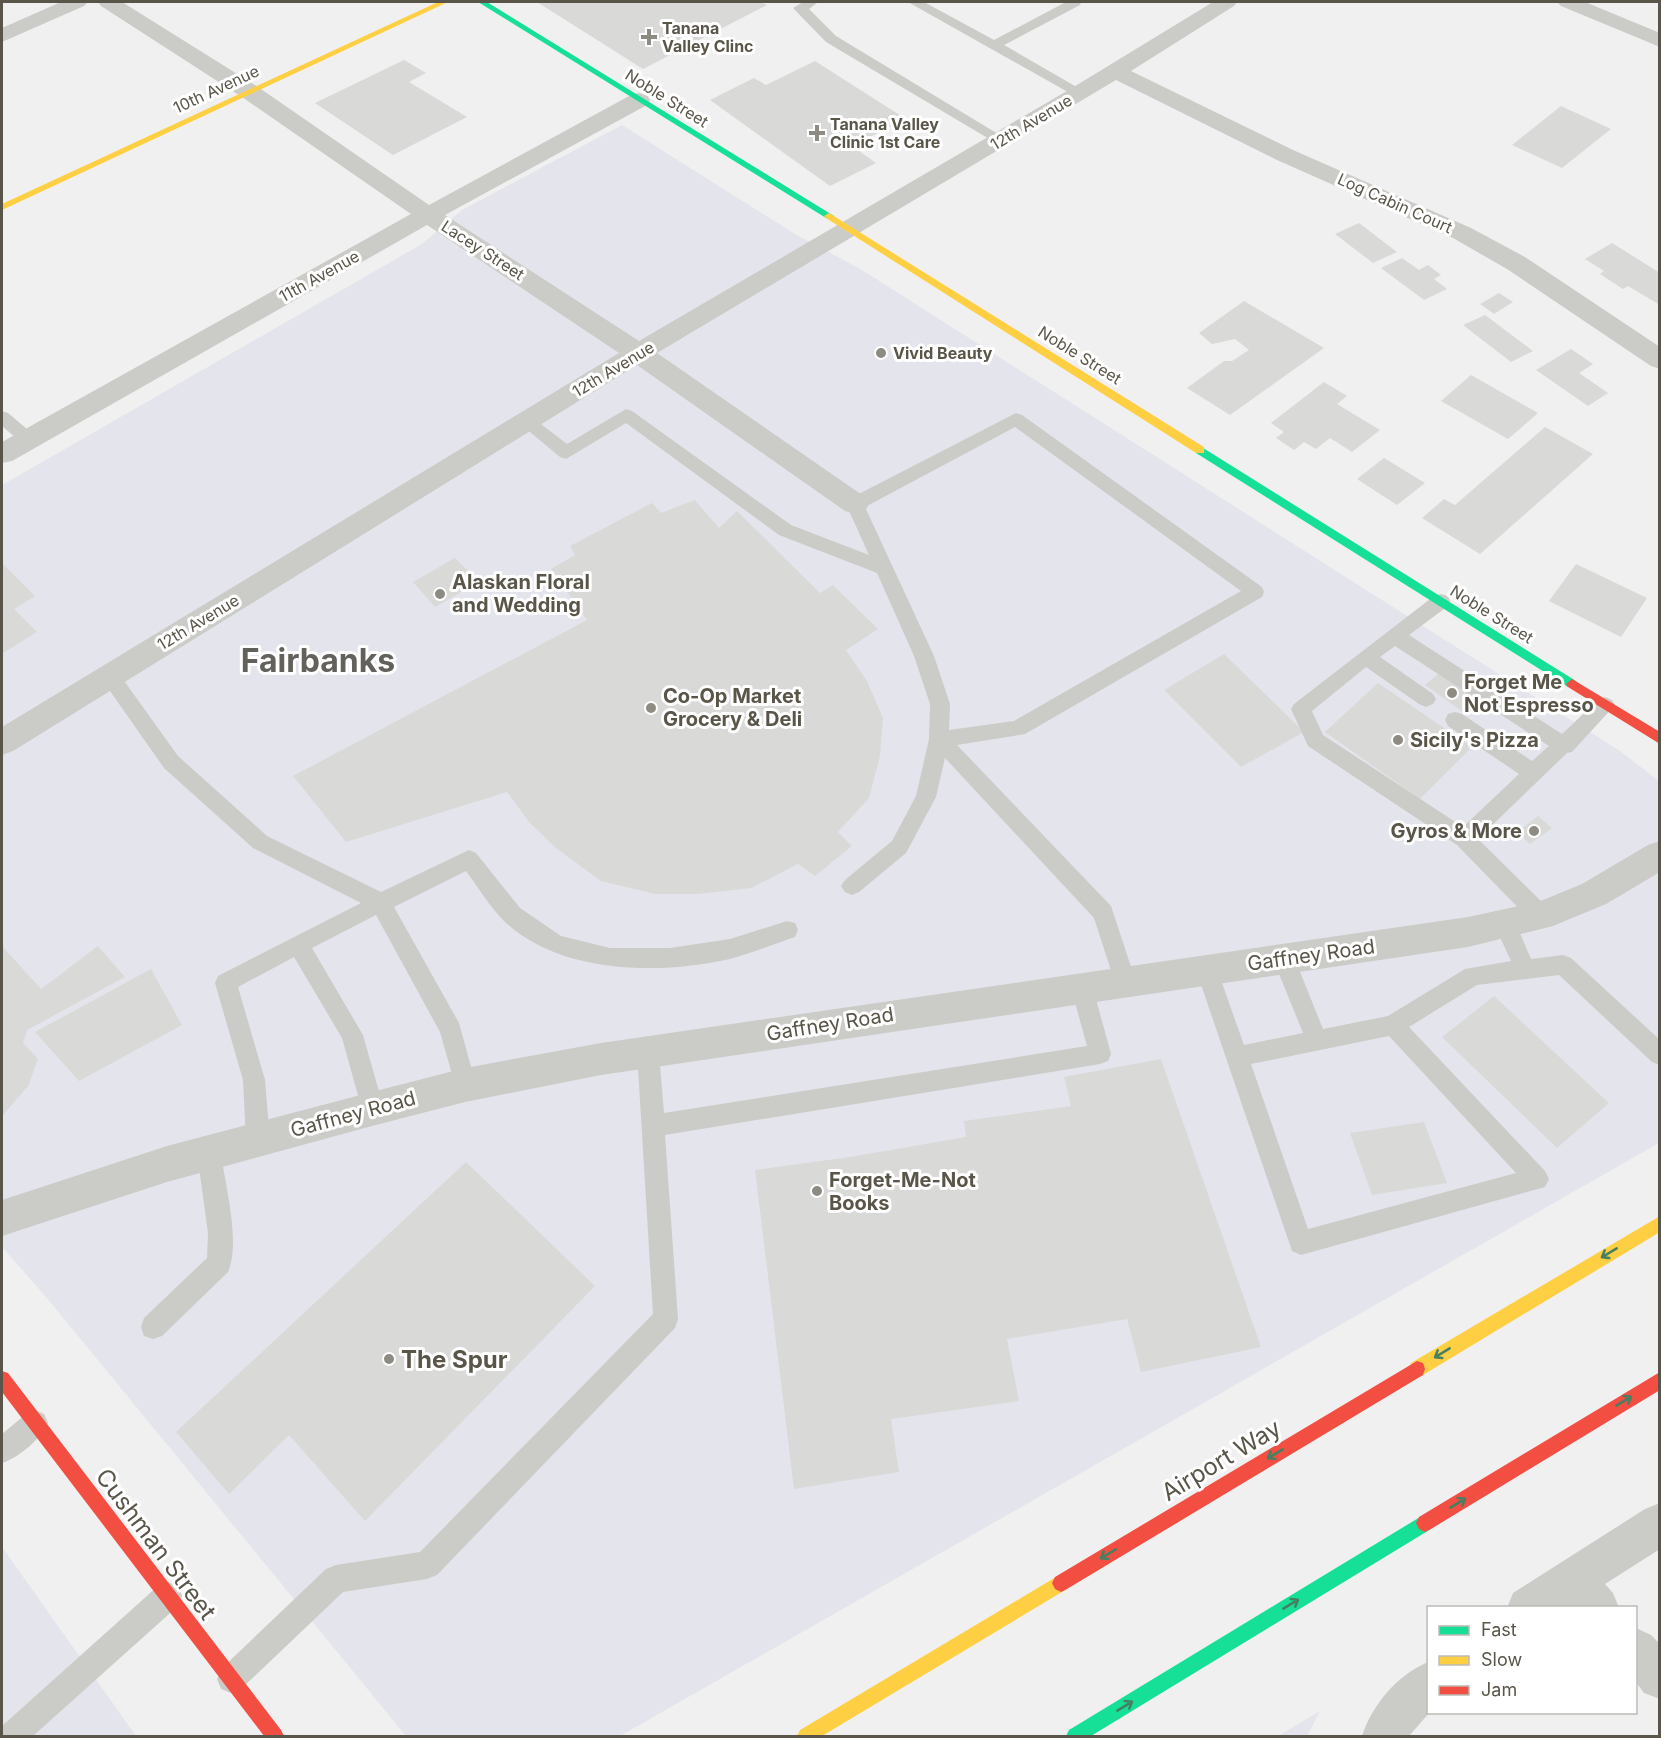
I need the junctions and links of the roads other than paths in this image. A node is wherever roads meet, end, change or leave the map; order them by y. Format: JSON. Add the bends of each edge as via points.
{"nodes":[{"id":1,"x":77,"y":2,"type":"edge"},
{"id":2,"x":108,"y":2,"type":"edge"},
{"id":3,"x":444,"y":2,"type":"edge"},
{"id":4,"x":482,"y":2,"type":"edge"},
{"id":5,"x":812,"y":2,"type":"edge"},
{"id":6,"x":915,"y":2,"type":"edge"},
{"id":7,"x":1075,"y":2,"type":"edge"},
{"id":8,"x":1227,"y":2,"type":"edge"},
{"id":9,"x":1568,"y":2,"type":"edge"},
{"id":10,"x":2,"y":36,"type":"edge"},
{"id":11,"x":1659,"y":41,"type":"edge"},
{"id":12,"x":994,"y":45,"type":"junction"},
{"id":13,"x":1116,"y":72,"type":"junction"},
{"id":14,"x":250,"y":92,"type":"junction"},
{"id":15,"x":1080,"y":93,"type":"junction"},
{"id":16,"x":639,"y":100,"type":"junction"},
{"id":17,"x":1001,"y":140,"type":"junction"},
{"id":18,"x":2,"y":207,"type":"edge"},
{"id":19,"x":428,"y":215,"type":"junction"},
{"id":20,"x":851,"y":230,"type":"junction"},
{"id":21,"x":638,"y":353,"type":"junction"},
{"id":22,"x":1659,"y":360,"type":"edge"},
{"id":23,"x":2,"y":417,"type":"edge"},
{"id":24,"x":527,"y":422,"type":"junction"},
{"id":25,"x":28,"y":439,"type":"junction"},
{"id":26,"x":2,"y":454,"type":"edge"},
{"id":27,"x":855,"y":504,"type":"junction"},
{"id":28,"x":886,"y":569,"type":"junction"},
{"id":29,"x":1441,"y":601,"type":"junction"},
{"id":30,"x":1395,"y":636,"type":"junction"},
{"id":31,"x":1366,"y":657,"type":"junction"},
{"id":32,"x":110,"y":676,"type":"junction"},
{"id":33,"x":1426,"y":699,"type":"dead end"},
{"id":34,"x":1605,"y":705,"type":"junction"},
{"id":35,"x":1455,"y":720,"type":"dead end"},
{"id":36,"x":939,"y":739,"type":"junction"},
{"id":37,"x":1659,"y":739,"type":"edge"},
{"id":38,"x":2,"y":742,"type":"edge"},
{"id":39,"x":1565,"y":746,"type":"junction"},
{"id":40,"x":1534,"y":773,"type":"junction"},
{"id":41,"x":1464,"y":839,"type":"junction"},
{"id":42,"x":1659,"y":855,"type":"edge"},
{"id":43,"x":852,"y":886,"type":"dead end"},
{"id":44,"x":380,"y":902,"type":"junction"},
{"id":45,"x":1541,"y":916,"type":"junction"},
{"id":46,"x":1505,"y":924,"type":"junction"},
{"id":47,"x":787,"y":930,"type":"dead end"},
{"id":48,"x":298,"y":945,"type":"junction"},
{"id":49,"x":1284,"y":959,"type":"junction"},
{"id":50,"x":1526,"y":969,"type":"junction"},
{"id":51,"x":1207,"y":970,"type":"junction"},
{"id":52,"x":1125,"y":982,"type":"junction"},
{"id":53,"x":1082,"y":988,"type":"junction"},
{"id":54,"x":1394,"y":1025,"type":"junction"},
{"id":55,"x":1317,"y":1041,"type":"junction"},
{"id":56,"x":648,"y":1052,"type":"junction"},
{"id":57,"x":1659,"y":1055,"type":"edge"},
{"id":58,"x":1237,"y":1057,"type":"junction"},
{"id":59,"x":465,"y":1085,"type":"junction"},
{"id":60,"x":372,"y":1109,"type":"junction"},
{"id":61,"x":652,"y":1126,"type":"junction"},
{"id":62,"x":258,"y":1140,"type":"junction"},
{"id":63,"x":209,"y":1153,"type":"junction"},
{"id":64,"x":2,"y":1218,"type":"edge"},
{"id":65,"x":1659,"y":1223,"type":"edge"},
{"id":66,"x":153,"y":1327,"type":"dead end"},
{"id":67,"x":2,"y":1379,"type":"edge"},
{"id":68,"x":1659,"y":1380,"type":"edge"},
{"id":69,"x":35,"y":1423,"type":"junction"},
{"id":70,"x":2,"y":1450,"type":"edge"},
{"id":71,"x":1659,"y":1524,"type":"edge"},
{"id":72,"x":1586,"y":1594,"type":"edge"},
{"id":73,"x":168,"y":1596,"type":"junction"},
{"id":74,"x":1536,"y":1606,"type":"edge"},
{"id":75,"x":1637,"y":1652,"type":"edge"},
{"id":76,"x":1659,"y":1677,"type":"edge"},
{"id":77,"x":231,"y":1679,"type":"junction"},
{"id":78,"x":1427,"y":1685,"type":"edge"},
{"id":79,"x":12,"y":1737,"type":"edge"},
{"id":80,"x":275,"y":1737,"type":"edge"},
{"id":81,"x":806,"y":1737,"type":"edge"},
{"id":82,"x":1075,"y":1737,"type":"edge"},
{"id":83,"x":1384,"y":1737,"type":"edge"}],
"edges":[{"from":1,"to":10,"type":"street"},
{"from":2,"to":14,"type":"street","name":"Lacey Street"},
{"from":3,"to":14,"type":"street","name":"10th Avenue"},
{"from":4,"to":16,"type":"street","name":"Noble Street"},
{"from":5,"to":17,"type":"lane","via":[[800,8],[831,39]]},
{"from":6,"to":12,"type":"lane","via":[[941,10]]},
{"from":7,"to":12,"type":"lane"},
{"from":8,"to":13,"type":"street","name":"12th Avenue"},
{"from":9,"to":11,"type":"street"},
{"from":12,"to":15,"type":"lane"},
{"from":13,"to":15,"type":"street","name":"12th Avenue"},
{"from":13,"to":22,"type":"street","name":"Log Cabin Court","via":[[1285,155],[1462,233],[1516,263]]},
{"from":14,"to":18,"type":"street","name":"10th Avenue"},
{"from":14,"to":19,"type":"street","name":"Lacey Street"},
{"from":15,"to":17,"type":"street","name":"12th Avenue"},
{"from":16,"to":19,"type":"street","name":"11th Avenue"},
{"from":16,"to":20,"type":"street","name":"Noble Street"},
{"from":17,"to":20,"type":"street","name":"12th Avenue"},
{"from":19,"to":21,"type":"street","name":"Lacey Street"},
{"from":19,"to":25,"type":"street","name":"11th Avenue"},
{"from":20,"to":21,"type":"street","name":"12th Avenue"},
{"from":20,"to":29,"type":"street","name":"Noble Street"},
{"from":21,"to":24,"type":"street","name":"12th Avenue"},
{"from":21,"to":27,"type":"street","name":"Lacey Street"},
{"from":23,"to":25,"type":"lane"},
{"from":24,"to":28,"type":"lane","via":[[566,453],[626,415],[785,531]]},
{"from":24,"to":32,"type":"street","name":"12th Avenue"},
{"from":25,"to":26,"type":"street","name":"11th Avenue"},
{"from":27,"to":28,"type":"lane"},
{"from":27,"to":36,"type":"lane","via":[[1016,419],[1255,592],[1018,728]]},
{"from":28,"to":36,"type":"lane","via":[[940,704]]},
{"from":29,"to":30,"type":"lane"},
{"from":29,"to":34,"type":"street","name":"Noble Street"},
{"from":30,"to":31,"type":"lane"},
{"from":30,"to":39,"type":"lane"},
{"from":31,"to":33,"type":"lane"},
{"from":31,"to":41,"type":"lane","via":[[1301,710],[1315,740]]},
{"from":32,"to":38,"type":"street","name":"12th Avenue"},
{"from":32,"to":44,"type":"lane","via":[[171,762],[260,842]]},
{"from":34,"to":37,"type":"street","name":"Noble Street"},
{"from":34,"to":39,"type":"lane"},
{"from":35,"to":40,"type":"lane"},
{"from":36,"to":43,"type":"lane","via":[[926,797],[899,847]]},
{"from":36,"to":52,"type":"lane","via":[[1103,913]]},
{"from":39,"to":40,"type":"lane"},
{"from":40,"to":41,"type":"lane"},
{"from":41,"to":45,"type":"lane"},
{"from":42,"to":45,"type":"street","name":"Gaffney Road","via":[[1594,894]]},
{"from":44,"to":47,"type":"lane","via":[[469,859],[512,915],[555,945],[610,958],[670,958],[730,950]]},
{"from":44,"to":48,"type":"lane"},
{"from":44,"to":59,"type":"lane","via":[[451,1029]]},
{"from":45,"to":46,"type":"street","name":"Gaffney Road"},
{"from":46,"to":49,"type":"street","name":"Gaffney Road"},
{"from":46,"to":50,"type":"lane"},
{"from":48,"to":60,"type":"lane","via":[[352,1035]]},
{"from":48,"to":62,"type":"lane","via":[[226,983],[254,1080]]},
{"from":49,"to":51,"type":"street","name":"Gaffney Road"},
{"from":49,"to":55,"type":"lane"},
{"from":50,"to":54,"type":"lane","via":[[1473,976]]},
{"from":50,"to":57,"type":"lane","via":[[1563,966]]},
{"from":51,"to":52,"type":"street","name":"Gaffney Road"},
{"from":51,"to":58,"type":"lane"},
{"from":52,"to":53,"type":"street","name":"Gaffney Road"},
{"from":53,"to":56,"type":"street","name":"Gaffney Road"},
{"from":53,"to":61,"type":"lane","via":[[1100,1054]]},
{"from":54,"to":55,"type":"lane"},
{"from":54,"to":58,"type":"lane","via":[[1537,1179],[1301,1243]]},
{"from":55,"to":58,"type":"lane"},
{"from":56,"to":59,"type":"street","name":"Gaffney Road"},
{"from":56,"to":61,"type":"lane"},
{"from":59,"to":60,"type":"street","name":"Gaffney Road"},
{"from":60,"to":62,"type":"street","name":"Gaffney Road"},
{"from":61,"to":77,"type":"lane","via":[[666,1319],[427,1565],[336,1579]]},
{"from":62,"to":63,"type":"street","name":"Gaffney Road"},
{"from":63,"to":64,"type":"street","name":"Gaffney Road"},
{"from":63,"to":66,"type":"lane","via":[[220,1233],[219,1263]]},
{"from":65,"to":81,"type":"street","name":"Airport Way","one_way":true},
{"from":67,"to":69,"type":"street","name":"Cushman Street"},
{"from":82,"to":68,"type":"street","one_way":true},
{"from":69,"to":70,"type":"lane"},
{"from":69,"to":73,"type":"street","name":"Cushman Street"},
{"from":71,"to":72,"type":"street"},
{"from":72,"to":74,"type":"street"},
{"from":73,"to":77,"type":"street","name":"Cushman Street"},
{"from":73,"to":79,"type":"lane"},
{"from":75,"to":76,"type":"street"},
{"from":77,"to":80,"type":"street","name":"Cushman Street"},
{"from":78,"to":83,"type":"street","via":[[1398,1713]]}]}
